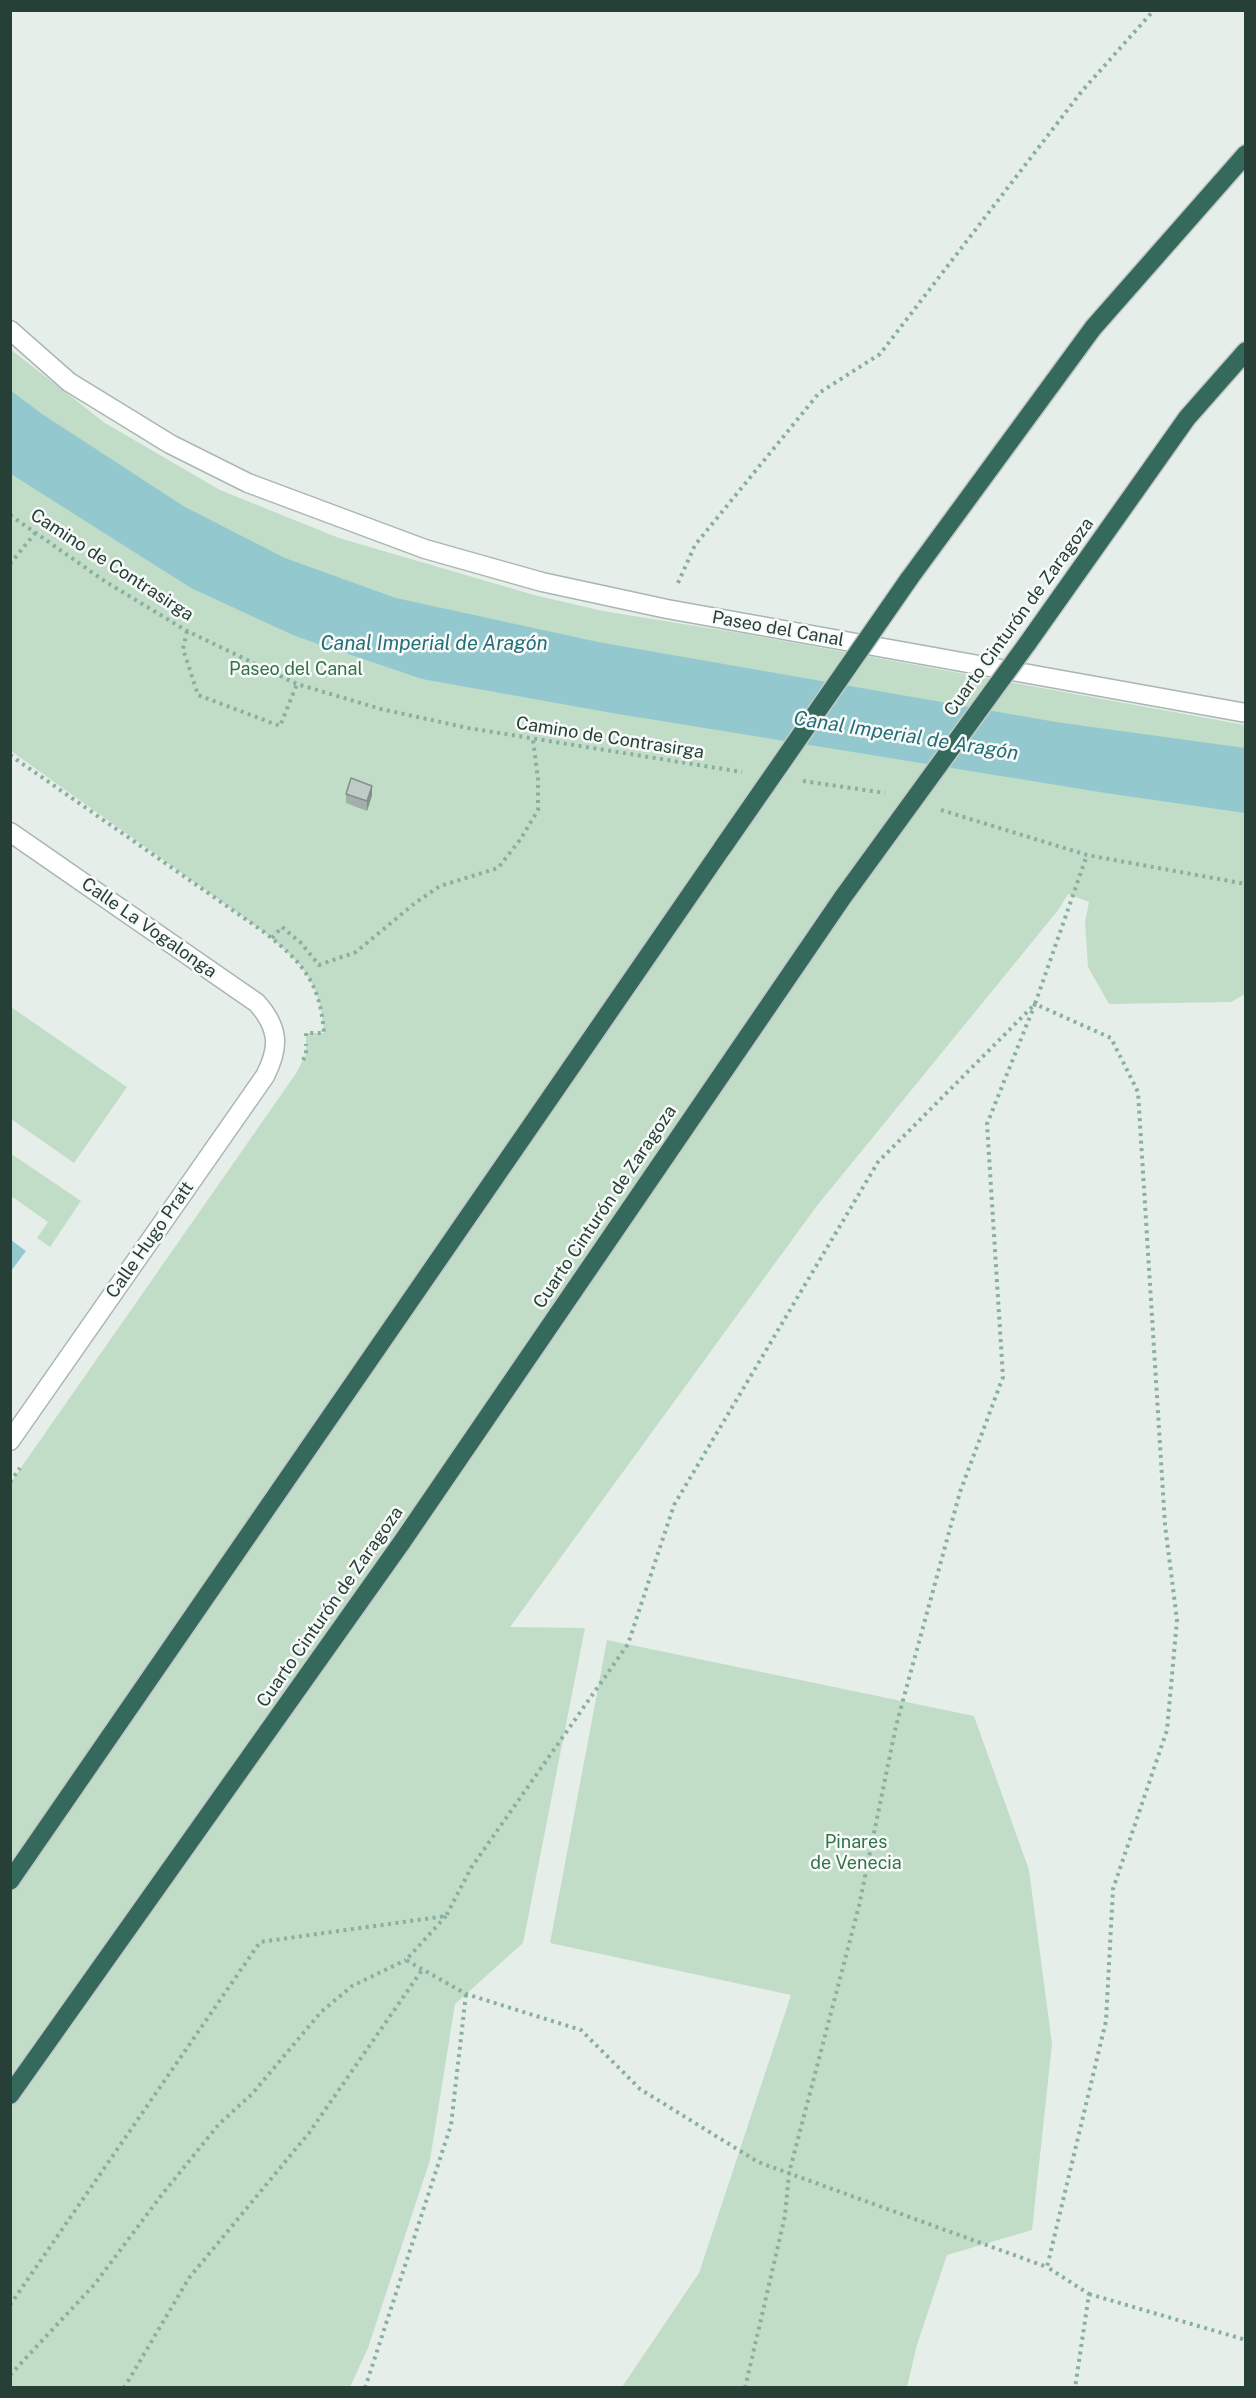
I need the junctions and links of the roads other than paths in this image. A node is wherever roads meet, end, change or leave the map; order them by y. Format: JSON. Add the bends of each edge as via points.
{"nodes":[{"id":1,"x":1245,"y":154,"type":"edge"},
{"id":2,"x":10,"y":330,"type":"edge"},
{"id":3,"x":1245,"y":351,"type":"edge"},
{"id":4,"x":1245,"y":713,"type":"edge"},
{"id":5,"x":10,"y":832,"type":"edge"},
{"id":6,"x":275,"y":1034,"type":"joint"},
{"id":7,"x":10,"y":1441,"type":"edge"},
{"id":8,"x":10,"y":1881,"type":"edge"},
{"id":9,"x":10,"y":2095,"type":"edge"}],
"edges":[{"from":1,"to":8,"type":"highway","bridge":true,"via":[[1093,328],[909,579]]},
{"from":2,"to":4,"type":"street","name":"Paseo del Canal","via":[[69,382],[170,444],[248,483],[425,549],[542,582],[666,609]]},
{"from":3,"to":9,"type":"highway","name":"Cuarto Cinturón de Zaragoza","bridge":true,"via":[[1187,418],[843,897],[402,1542]]},
{"from":5,"to":6,"type":"street","name":"Calle La Vogalonga","via":[[257,1003]]},
{"from":6,"to":7,"type":"street","name":"Calle Hugo Pratt","via":[[275,1057],[266,1076]]}]}
